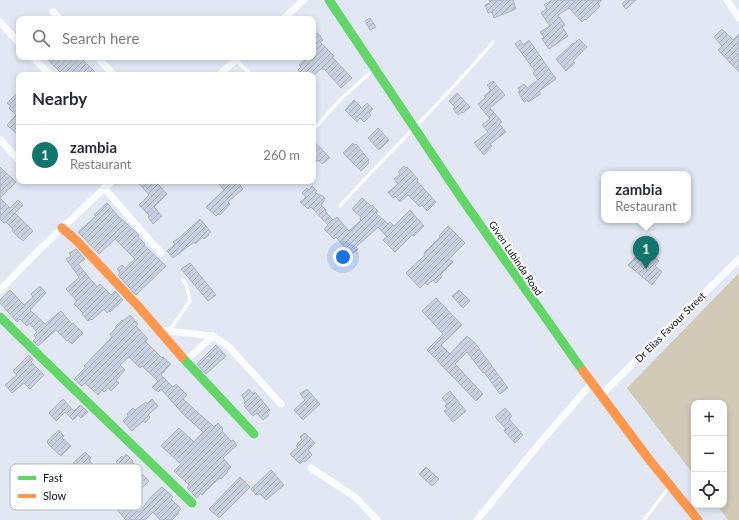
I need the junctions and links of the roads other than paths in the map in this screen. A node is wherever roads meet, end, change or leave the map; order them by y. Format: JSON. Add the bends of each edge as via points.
{"nodes":[{"id":1,"x":304,"y":0,"type":"edge"},
{"id":2,"x":329,"y":0,"type":"edge"},
{"id":3,"x":727,"y":0,"type":"edge"},
{"id":4,"x":53,"y":12,"type":"dead end"},
{"id":5,"x":57,"y":16,"type":"edge"},
{"id":6,"x":286,"y":16,"type":"edge"},
{"id":7,"x":739,"y":18,"type":"edge"},
{"id":8,"x":0,"y":22,"type":"edge"},
{"id":9,"x":16,"y":40,"type":"edge"},
{"id":10,"x":493,"y":42,"type":"dead end"},
{"id":11,"x":35,"y":60,"type":"edge"},
{"id":12,"x":100,"y":60,"type":"edge"},
{"id":13,"x":236,"y":60,"type":"edge"},
{"id":14,"x":238,"y":60,"type":"edge"},
{"id":15,"x":374,"y":69,"type":"junction"},
{"id":16,"x":48,"y":72,"type":"edge"},
{"id":17,"x":111,"y":72,"type":"edge"},
{"id":18,"x":222,"y":72,"type":"edge"},
{"id":19,"x":249,"y":72,"type":"edge"},
{"id":20,"x":316,"y":127,"type":"edge"},
{"id":21,"x":414,"y":128,"type":"junction"},
{"id":22,"x":0,"y":140,"type":"edge"},
{"id":23,"x":16,"y":157,"type":"edge"},
{"id":24,"x":109,"y":184,"type":"edge"},
{"id":25,"x":104,"y":188,"type":"junction"},
{"id":26,"x":340,"y":206,"type":"dead end"},
{"id":27,"x":62,"y":228,"type":"junction"},
{"id":28,"x":161,"y":253,"type":"dead end"},
{"id":29,"x":739,"y":259,"type":"edge"},
{"id":30,"x":183,"y":280,"type":"dead end"},
{"id":31,"x":0,"y":290,"type":"edge"},
{"id":32,"x":0,"y":317,"type":"edge"},
{"id":33,"x":165,"y":330,"type":"junction"},
{"id":34,"x":213,"y":336,"type":"junction"},
{"id":35,"x":185,"y":361,"type":"junction"},
{"id":36,"x":591,"y":384,"type":"junction"},
{"id":37,"x":600,"y":396,"type":"junction"},
{"id":38,"x":281,"y":404,"type":"dead end"},
{"id":39,"x":254,"y":434,"type":"dead end"},
{"id":40,"x":311,"y":468,"type":"dead end"},
{"id":41,"x":670,"y":486,"type":"junction"},
{"id":42,"x":192,"y":503,"type":"dead end"},
{"id":43,"x":377,"y":520,"type":"edge"},
{"id":44,"x":477,"y":520,"type":"edge"},
{"id":45,"x":644,"y":520,"type":"edge"},
{"id":46,"x":698,"y":520,"type":"edge"}],
"edges":[{"from":1,"to":6,"type":"street"},
{"from":2,"to":15,"type":"street","name":"Given Lubinda Road"},
{"from":3,"to":7,"type":"street"},
{"from":4,"to":5,"type":"street"},
{"from":8,"to":9,"type":"street"},
{"from":10,"to":21,"type":"lane"},
{"from":11,"to":16,"type":"street"},
{"from":12,"to":17,"type":"street"},
{"from":13,"to":18,"type":"street"},
{"from":14,"to":19,"type":"lane"},
{"from":15,"to":20,"type":"lane"},
{"from":15,"to":21,"type":"street","name":"Given Lubinda Road"},
{"from":21,"to":26,"type":"lane"},
{"from":21,"to":36,"type":"street","name":"Given Lubinda Road"},
{"from":22,"to":23,"type":"street"},
{"from":24,"to":25,"type":"street"},
{"from":25,"to":27,"type":"street"},
{"from":25,"to":28,"type":"street"},
{"from":27,"to":31,"type":"street"},
{"from":27,"to":33,"type":"street"},
{"from":29,"to":37,"type":"street","name":"Dr Elias Favour Street"},
{"from":30,"to":33,"type":"lane","via":[[190,301]]},
{"from":32,"to":42,"type":"street"},
{"from":33,"to":34,"type":"street"},
{"from":33,"to":35,"type":"street"},
{"from":34,"to":35,"type":"street"},
{"from":34,"to":38,"type":"street","via":[[229,347]]},
{"from":35,"to":39,"type":"street"},
{"from":36,"to":37,"type":"street","name":"Given Lubinda Road"},
{"from":36,"to":44,"type":"street"},
{"from":37,"to":41,"type":"street","name":"Given Lubinda Road"},
{"from":40,"to":43,"type":"street","via":[[355,497]]},
{"from":41,"to":45,"type":"lane"},
{"from":41,"to":46,"type":"street","name":"Given Lubinda Road"}]}
